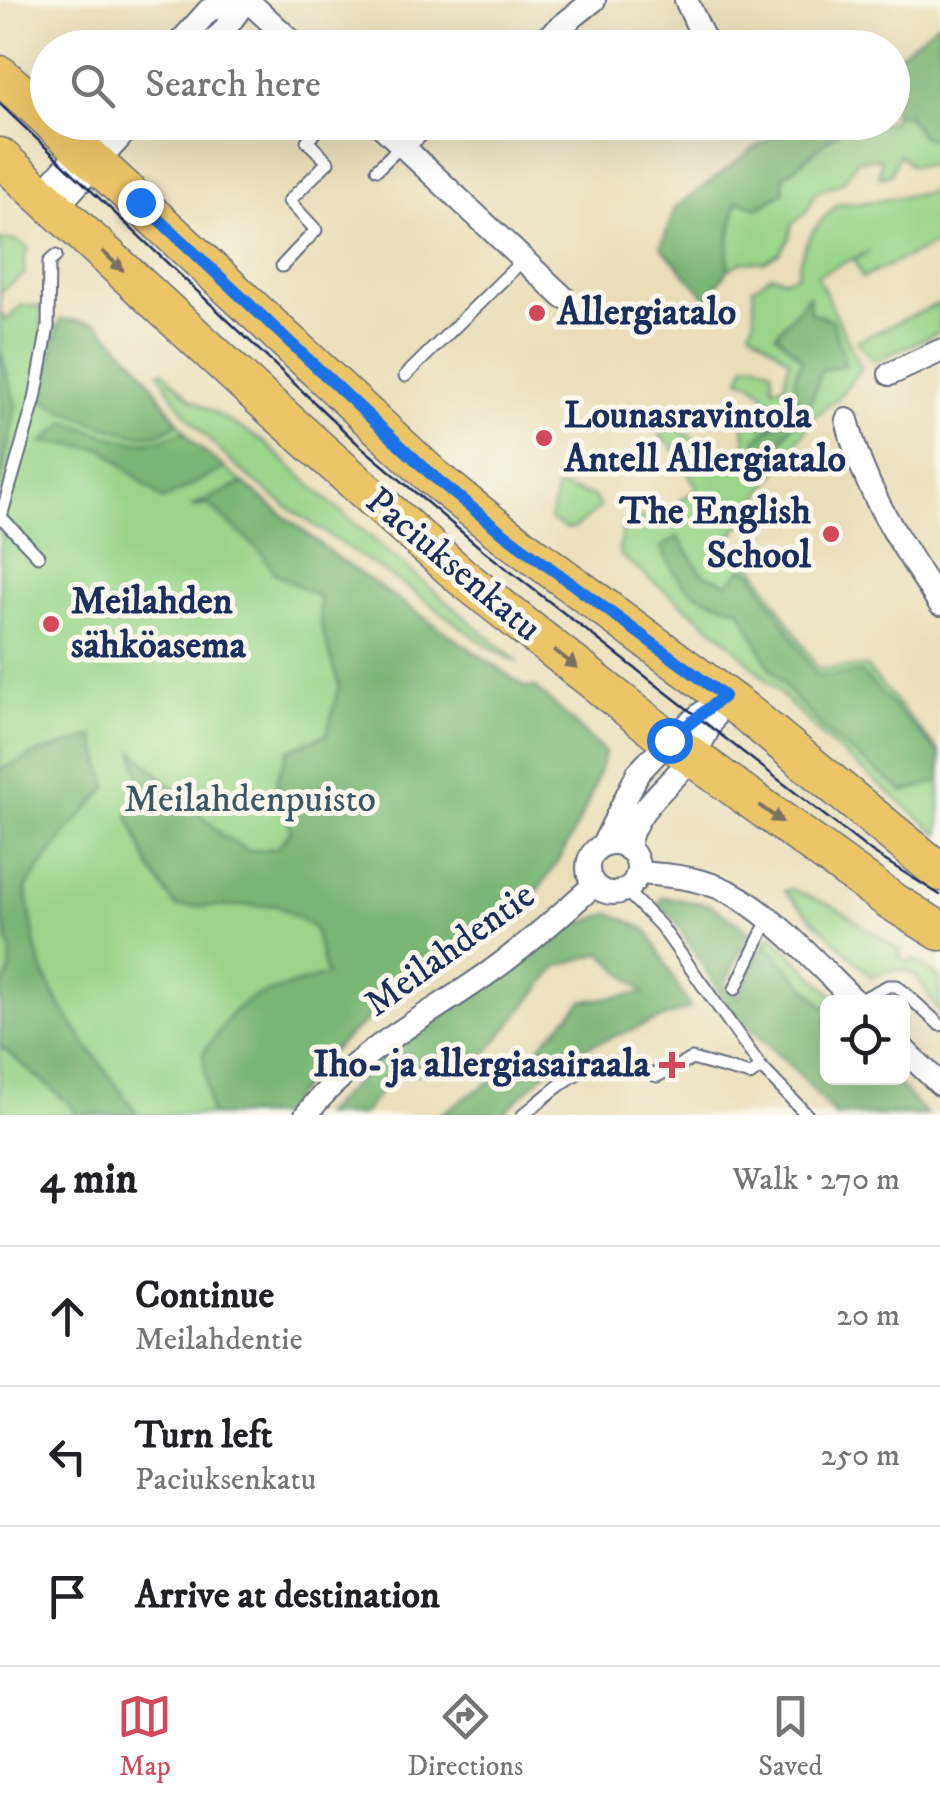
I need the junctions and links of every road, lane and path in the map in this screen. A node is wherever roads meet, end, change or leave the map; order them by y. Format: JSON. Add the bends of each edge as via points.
{"nodes":[{"id":1,"x":246,"y":0,"type":"edge"},
{"id":2,"x":594,"y":0,"type":"edge"},
{"id":3,"x":686,"y":0,"type":"edge"},
{"id":4,"x":191,"y":30,"type":"edge"},
{"id":5,"x":224,"y":30,"type":"edge"},
{"id":6,"x":280,"y":30,"type":"edge"},
{"id":7,"x":556,"y":30,"type":"edge"},
{"id":8,"x":700,"y":30,"type":"edge"},
{"id":9,"x":0,"y":75,"type":"edge"},
{"id":10,"x":30,"y":102,"type":"edge"},
{"id":11,"x":308,"y":140,"type":"edge"},
{"id":12,"x":395,"y":140,"type":"edge"},
{"id":13,"x":408,"y":140,"type":"edge"},
{"id":14,"x":95,"y":145,"type":"edge"},
{"id":15,"x":401,"y":146,"type":"junction"},
{"id":16,"x":0,"y":157,"type":"edge"},
{"id":17,"x":377,"y":169,"type":"dead end"},
{"id":18,"x":48,"y":202,"type":"junction"},
{"id":19,"x":56,"y":256,"type":"dead end"},
{"id":20,"x":523,"y":260,"type":"junction"},
{"id":21,"x":282,"y":266,"type":"dead end"},
{"id":22,"x":563,"y":297,"type":"dead end"},
{"id":23,"x":940,"y":351,"type":"edge"},
{"id":24,"x":890,"y":374,"type":"dead end"},
{"id":25,"x":405,"y":376,"type":"dead end"},
{"id":26,"x":847,"y":420,"type":"dead end"},
{"id":27,"x":1,"y":519,"type":"edge"},
{"id":28,"x":38,"y":556,"type":"dead end"},
{"id":29,"x":940,"y":604,"type":"edge"},
{"id":30,"x":724,"y":696,"type":"junction"},
{"id":31,"x":681,"y":748,"type":"junction"},
{"id":32,"x":603,"y":845,"type":"junction"},
{"id":33,"x":628,"y":848,"type":"junction"},
{"id":34,"x":940,"y":872,"type":"edge"},
{"id":35,"x":631,"y":882,"type":"junction"},
{"id":36,"x":594,"y":884,"type":"junction"},
{"id":37,"x":768,"y":920,"type":"junction"},
{"id":38,"x":940,"y":931,"type":"edge"},
{"id":39,"x":735,"y":988,"type":"dead end"},
{"id":40,"x":849,"y":995,"type":"edge"},
{"id":41,"x":871,"y":995,"type":"edge"},
{"id":42,"x":907,"y":995,"type":"edge"},
{"id":43,"x":910,"y":998,"type":"edge"},
{"id":44,"x":940,"y":1026,"type":"edge"},
{"id":45,"x":910,"y":1056,"type":"edge"},
{"id":46,"x":761,"y":1068,"type":"junction"},
{"id":47,"x":940,"y":1084,"type":"edge"},
{"id":48,"x":306,"y":1115,"type":"edge"},
{"id":49,"x":524,"y":1115,"type":"edge"},
{"id":50,"x":807,"y":1115,"type":"edge"}],
"edges":[{"from":1,"to":4,"type":"street","via":[[209,10]]},
{"from":1,"to":5,"type":"street"},
{"from":1,"to":6,"type":"street"},
{"from":2,"to":7,"type":"street"},
{"from":3,"to":8,"type":"street"},
{"from":9,"to":10,"type":"main road","name":"Paciuksenkatu"},
{"from":11,"to":21,"type":"lane","via":[[328,162],[288,201],[316,230]]},
{"from":12,"to":15,"type":"street"},
{"from":13,"to":15,"type":"street"},
{"from":14,"to":18,"type":"street"},
{"from":14,"to":30,"type":"main road","name":"Paciuksenkatu","via":[[434,477]]},
{"from":15,"to":17,"type":"lane"},
{"from":15,"to":20,"type":"street"},
{"from":16,"to":18,"type":"main road","name":"Paciuksenkatu"},
{"from":18,"to":31,"type":"main road","name":"Paciuksenkatu","one_way":true,"via":[[462,577]]},
{"from":19,"to":27,"type":"lane","via":[[49,262],[48,327],[36,398]]},
{"from":20,"to":22,"type":"street"},
{"from":20,"to":25,"type":"lane"},
{"from":23,"to":24,"type":"street"},
{"from":26,"to":29,"type":"street","via":[[872,496]]},
{"from":27,"to":28,"type":"lane"},
{"from":30,"to":31,"type":"street"},
{"from":30,"to":34,"type":"main road","name":"Paciuksenkatu"},
{"from":31,"to":32,"type":"street","via":[[638,772]]},
{"from":31,"to":33,"type":"street","via":[[629,834]]},
{"from":31,"to":38,"type":"main road","name":"Paciuksenkatu","one_way":true},
{"from":32,"to":33,"type":"street"},
{"from":32,"to":36,"type":"street","via":[[589,863]]},
{"from":33,"to":35,"type":"street","via":[[637,860]]},
{"from":35,"to":36,"type":"street","via":[[609,893]]},
{"from":35,"to":37,"type":"street","via":[[671,875],[716,887]]},
{"from":35,"to":46,"type":"lane"},
{"from":36,"to":48,"type":"street","name":"Meilahdentie","via":[[496,967],[371,1051]]},
{"from":37,"to":39,"type":"lane"},
{"from":37,"to":40,"type":"street"},
{"from":41,"to":42,"type":"lane","via":[[897,986]]},
{"from":43,"to":44,"type":"lane"},
{"from":45,"to":47,"type":"street"},
{"from":46,"to":49,"type":"lane","via":[[750,1075],[692,1059],[656,1076],[621,1062],[604,1063],[584,1070]]},
{"from":46,"to":50,"type":"lane"}]}
